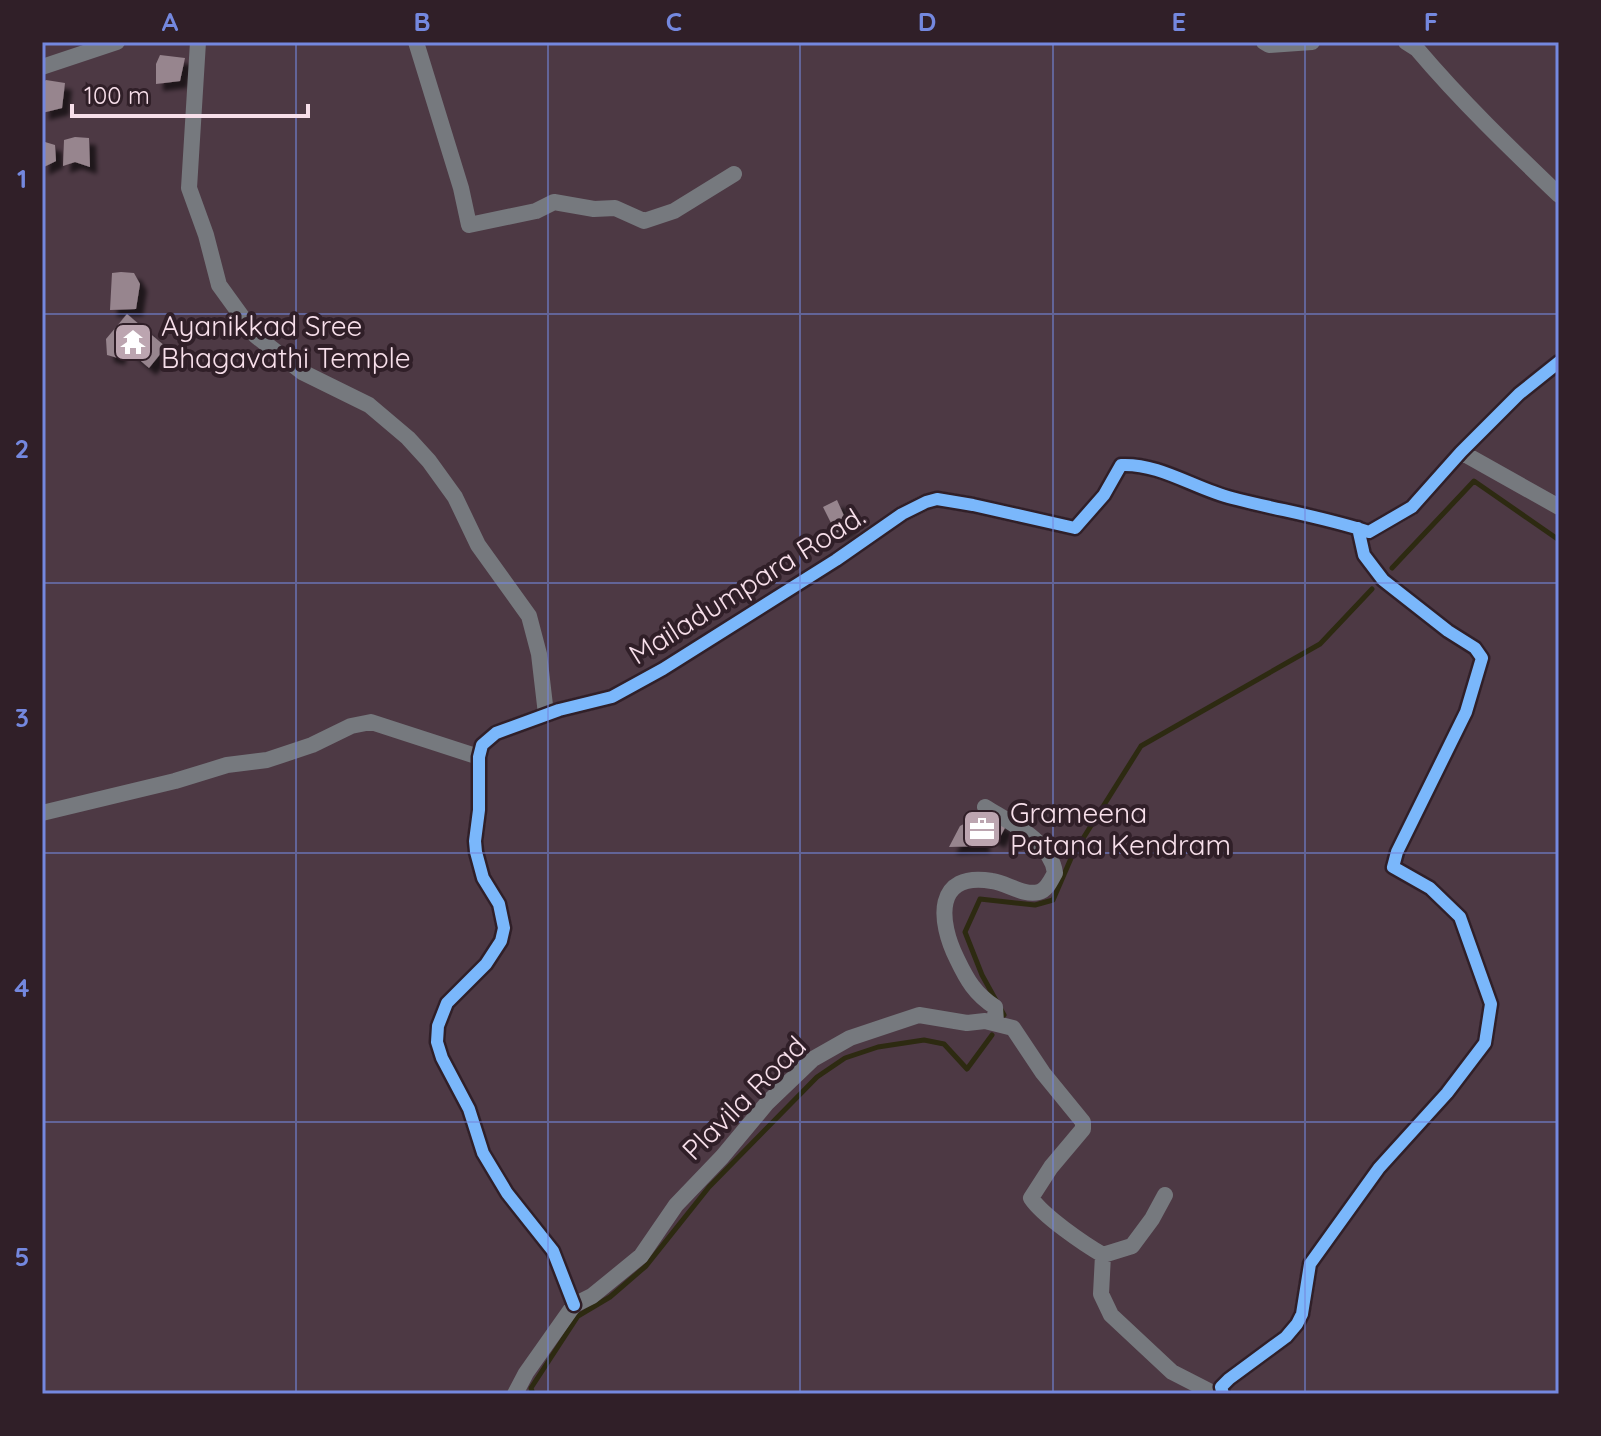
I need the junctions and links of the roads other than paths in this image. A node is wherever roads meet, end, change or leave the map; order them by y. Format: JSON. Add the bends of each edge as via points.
{"nodes":[{"id":1,"x":117,"y":42,"type":"edge"},
{"id":2,"x":198,"y":42,"type":"edge"},
{"id":3,"x":416,"y":42,"type":"edge"},
{"id":4,"x":1264,"y":42,"type":"edge"},
{"id":5,"x":1312,"y":42,"type":"edge"},
{"id":6,"x":1406,"y":42,"type":"edge"},
{"id":7,"x":42,"y":67,"type":"edge"},
{"id":8,"x":734,"y":174,"type":"dead end"},
{"id":9,"x":1559,"y":195,"type":"edge"},
{"id":10,"x":1559,"y":362,"type":"edge"},
{"id":11,"x":1461,"y":452,"type":"junction"},
{"id":12,"x":1559,"y":507,"type":"edge"},
{"id":13,"x":1358,"y":528,"type":"junction"},
{"id":14,"x":546,"y":714,"type":"junction"},
{"id":15,"x":479,"y":757,"type":"junction"},
{"id":16,"x":985,"y":807,"type":"dead end"},
{"id":17,"x":42,"y":813,"type":"edge"},
{"id":18,"x":996,"y":1022,"type":"junction"},
{"id":19,"x":1165,"y":1195,"type":"dead end"},
{"id":20,"x":1103,"y":1255,"type":"junction"},
{"id":21,"x":574,"y":1305,"type":"junction"},
{"id":22,"x":515,"y":1394,"type":"edge"},
{"id":23,"x":1215,"y":1394,"type":"edge"},
{"id":24,"x":1223,"y":1394,"type":"edge"}],
"edges":[{"from":1,"to":7,"type":"street"},
{"from":2,"to":14,"type":"street","via":[[189,188],[219,285],[256,336],[302,372],[369,405],[429,461],[455,497],[478,545],[529,616]]},
{"from":3,"to":8,"type":"street","via":[[469,225],[554,202],[615,208],[644,221],[674,211]]},
{"from":4,"to":5,"type":"street"},
{"from":6,"to":9,"type":"street"},
{"from":10,"to":11,"type":"street"},
{"from":11,"to":12,"type":"street"},
{"from":11,"to":13,"type":"street","via":[[1412,507],[1369,532]]},
{"from":13,"to":14,"type":"street","name":"Mailadumpara Road.","via":[[1230,498],[1140,464],[1121,465],[1075,528],[937,499],[902,514],[663,669],[612,697]]},
{"from":13,"to":24,"type":"street","via":[[1364,555],[1383,580],[1482,658],[1466,712],[1393,867],[1430,888],[1460,917],[1491,1004],[1485,1043],[1379,1168],[1310,1264],[1297,1324],[1229,1379],[1221,1387]]},
{"from":14,"to":15,"type":"street","name":"Mailadumpara Road.","via":[[492,735]]},
{"from":15,"to":17,"type":"street","via":[[371,722],[267,760],[227,765]]},
{"from":15,"to":21,"type":"street","via":[[476,852],[504,928],[486,964],[447,1003],[437,1042],[483,1153],[553,1251]]},
{"from":16,"to":18,"type":"street","via":[[1044,849],[1055,873],[1037,893],[977,879],[956,883],[946,897],[951,946],[974,991],[995,1007]]},
{"from":18,"to":20,"type":"street","via":[[1013,1028],[1083,1122],[1031,1198]]},
{"from":18,"to":21,"type":"street","name":"Plavila Road","via":[[919,1015],[850,1038],[813,1059],[676,1205],[641,1256]]},
{"from":19,"to":20,"type":"street","via":[[1132,1246]]},
{"from":20,"to":23,"type":"street","via":[[1101,1294],[1111,1315],[1172,1372]]},
{"from":21,"to":22,"type":"street"}]}
